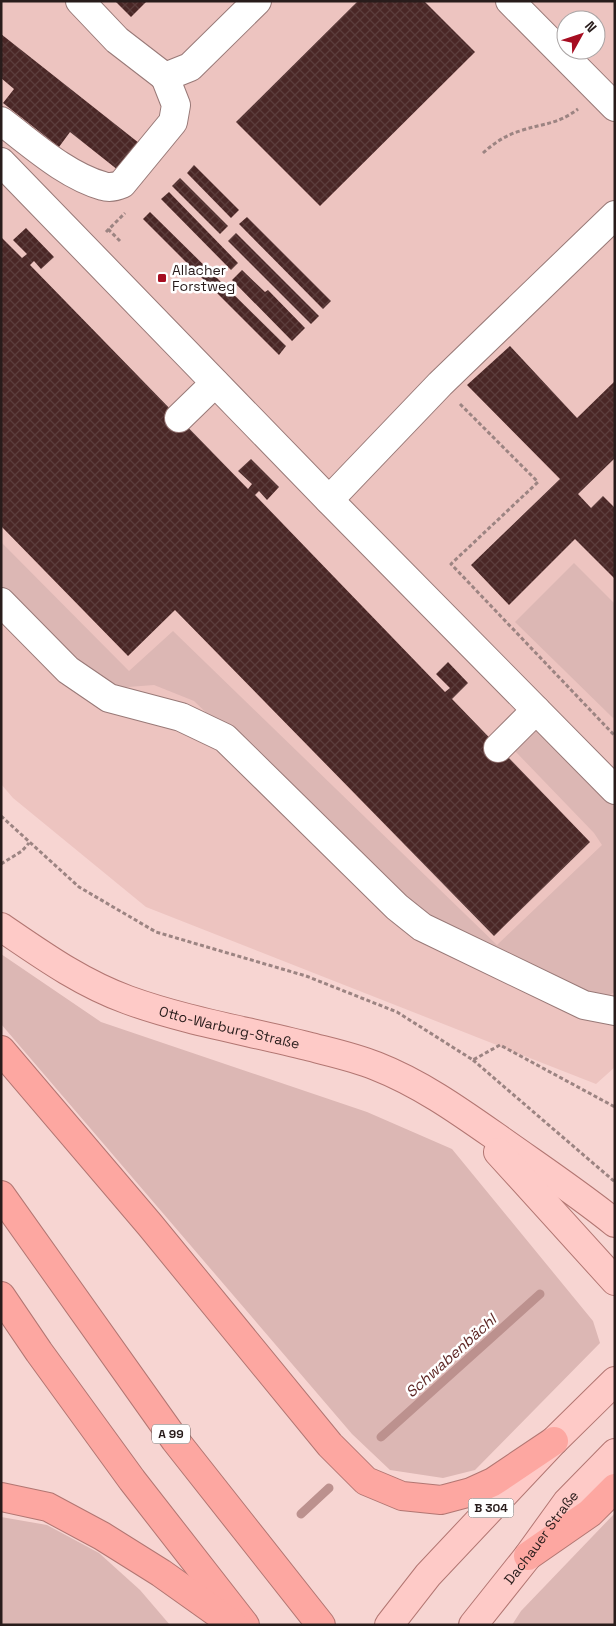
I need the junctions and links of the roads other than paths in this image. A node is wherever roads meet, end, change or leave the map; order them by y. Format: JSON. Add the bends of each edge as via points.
{"nodes":[{"id":1,"x":80,"y":1,"type":"edge"},
{"id":2,"x":257,"y":1,"type":"edge"},
{"id":3,"x":510,"y":1,"type":"edge"},
{"id":4,"x":165,"y":77,"type":"junction"},
{"id":5,"x":607,"y":100,"type":"edge"},
{"id":6,"x":1,"y":121,"type":"edge"},
{"id":7,"x":1,"y":162,"type":"edge"},
{"id":8,"x":12,"y":183,"type":"edge"},
{"id":9,"x":615,"y":215,"type":"edge"},
{"id":10,"x":215,"y":383,"type":"junction"},
{"id":11,"x":179,"y":418,"type":"dead end"},
{"id":12,"x":328,"y":500,"type":"junction"},
{"id":13,"x":1,"y":602,"type":"edge"},
{"id":14,"x":536,"y":710,"type":"junction"},
{"id":15,"x":498,"y":748,"type":"dead end"},
{"id":16,"x":615,"y":790,"type":"edge"},
{"id":17,"x":1,"y":927,"type":"edge"},
{"id":18,"x":615,"y":1011,"type":"edge"},
{"id":19,"x":1,"y":1050,"type":"edge"},
{"id":20,"x":465,"y":1116,"type":"junction"},
{"id":21,"x":1,"y":1195,"type":"edge"},
{"id":22,"x":615,"y":1224,"type":"edge"},
{"id":23,"x":615,"y":1281,"type":"edge"},
{"id":24,"x":1,"y":1296,"type":"edge"},
{"id":25,"x":615,"y":1381,"type":"edge"},
{"id":26,"x":554,"y":1441,"type":"junction"},
{"id":27,"x":615,"y":1453,"type":"edge"},
{"id":28,"x":615,"y":1488,"type":"edge"},
{"id":29,"x":1,"y":1497,"type":"edge"},
{"id":30,"x":528,"y":1556,"type":"junction"},
{"id":31,"x":234,"y":1625,"type":"edge"},
{"id":32,"x":245,"y":1625,"type":"edge"},
{"id":33,"x":321,"y":1625,"type":"edge"},
{"id":34,"x":389,"y":1625,"type":"edge"},
{"id":35,"x":473,"y":1625,"type":"edge"}],
"edges":[{"from":1,"to":4,"type":"lane","via":[[117,40]]},
{"from":2,"to":4,"type":"lane","via":[[190,67]]},
{"from":3,"to":5,"type":"lane"},
{"from":4,"to":6,"type":"lane","via":[[176,105],[174,122],[122,184],[114,187],[80,177]]},
{"from":7,"to":8,"type":"lane"},
{"from":8,"to":10,"type":"lane"},
{"from":9,"to":12,"type":"lane","via":[[440,384]]},
{"from":10,"to":11,"type":"lane"},
{"from":10,"to":12,"type":"lane"},
{"from":12,"to":14,"type":"lane"},
{"from":13,"to":18,"type":"lane","via":[[68,670],[109,698],[181,717],[225,738],[397,907],[422,927],[584,1005]]},
{"from":14,"to":15,"type":"lane"},
{"from":14,"to":16,"type":"lane"},
{"from":17,"to":20,"type":"main road","name":"Otto-Warburg-Straße","via":[[83,981],[129,1000],[376,1066],[426,1090]]},
{"from":19,"to":26,"type":"highway","via":[[330,1445],[366,1481],[402,1496],[441,1500],[493,1482]]},
{"from":20,"to":22,"type":"main road","name":"Otto-Warburg-Straße"},
{"from":20,"to":23,"type":"main road","name":"Otto-Warburg-Straße"},
{"from":21,"to":33,"type":"highway","number":"A 99","via":[[175,1440]]},
{"from":24,"to":32,"type":"highway","via":[[132,1480]]},
{"from":25,"to":26,"type":"main road","number":"B 304"},
{"from":26,"to":34,"type":"main road","number":"B 304","via":[[428,1575]]},
{"from":27,"to":30,"type":"main road","name":"Dachauer Straße","via":[[567,1502]]},
{"from":28,"to":30,"type":"highway","via":[[590,1512]]},
{"from":29,"to":31,"type":"highway","via":[[48,1507],[102,1536]]},
{"from":30,"to":35,"type":"main road","name":"Dachauer Straße"}]}
